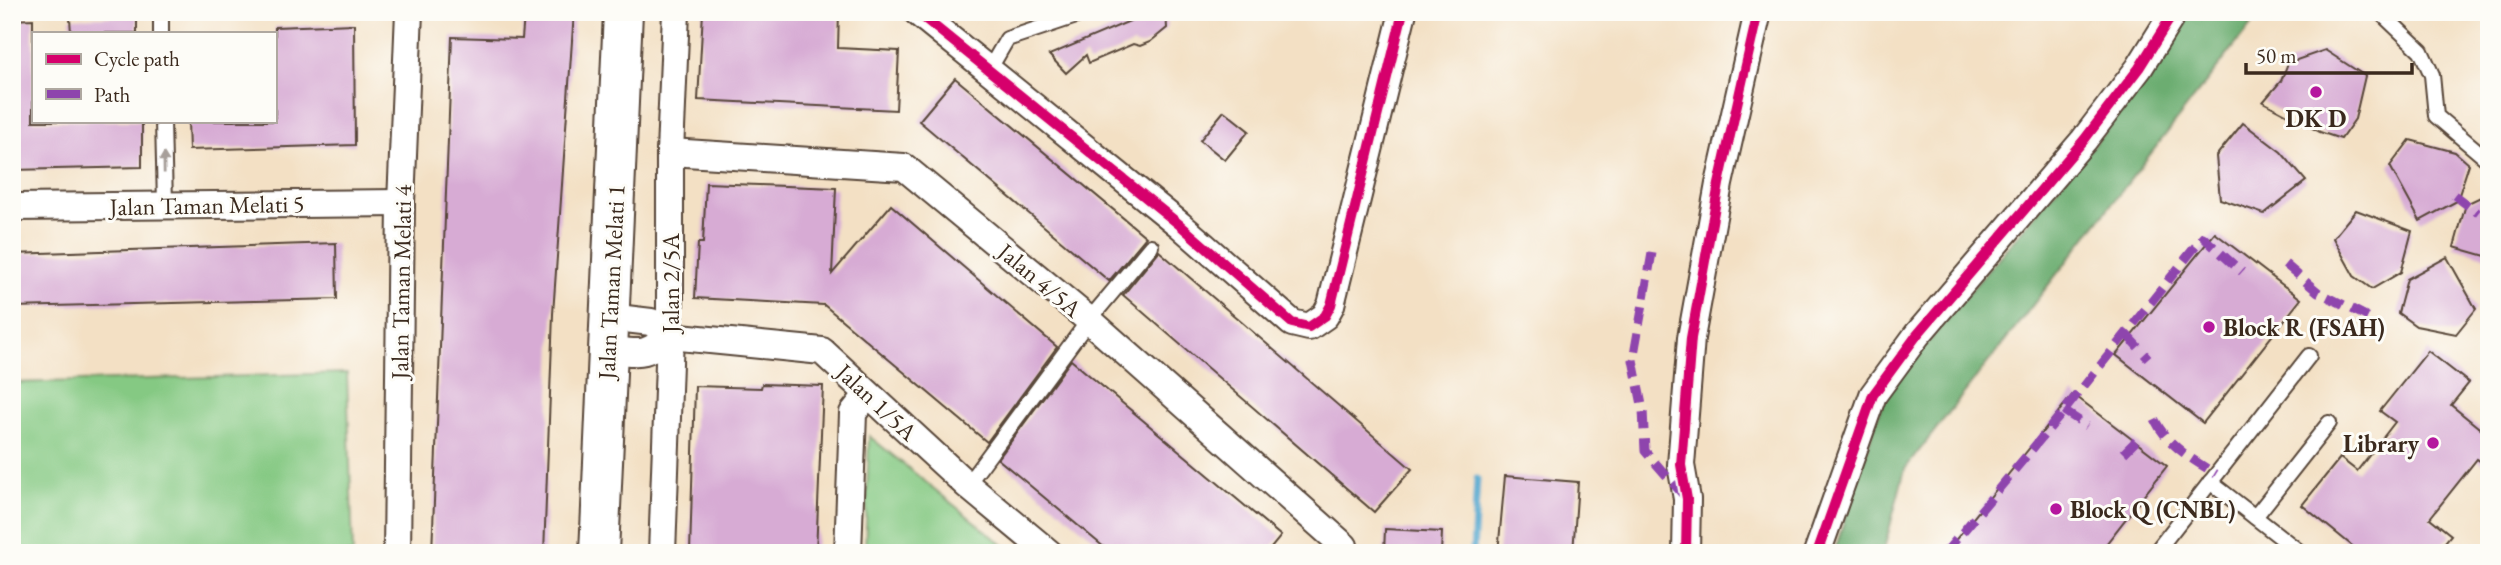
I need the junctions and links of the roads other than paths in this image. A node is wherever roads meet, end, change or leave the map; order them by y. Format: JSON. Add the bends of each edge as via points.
{"nodes":[{"id":1,"x":161,"y":12,"type":"edge"},
{"id":2,"x":410,"y":12,"type":"edge"},
{"id":3,"x":623,"y":12,"type":"edge"},
{"id":4,"x":676,"y":12,"type":"edge"},
{"id":5,"x":917,"y":12,"type":"edge"},
{"id":6,"x":1088,"y":12,"type":"edge"},
{"id":7,"x":1404,"y":12,"type":"edge"},
{"id":8,"x":1758,"y":12,"type":"edge"},
{"id":9,"x":2174,"y":12,"type":"edge"},
{"id":10,"x":2380,"y":12,"type":"edge"},
{"id":11,"x":161,"y":32,"type":"edge"},
{"id":12,"x":989,"y":69,"type":"junction"},
{"id":13,"x":163,"y":122,"type":"edge"},
{"id":14,"x":670,"y":152,"type":"junction"},
{"id":15,"x":2489,"y":161,"type":"edge"},
{"id":16,"x":401,"y":203,"type":"junction"},
{"id":17,"x":165,"y":205,"type":"junction"},
{"id":18,"x":12,"y":207,"type":"edge"},
{"id":19,"x":1151,"y":246,"type":"dead end"},
{"id":20,"x":1088,"y":320,"type":"junction"},
{"id":21,"x":608,"y":333,"type":"junction"},
{"id":22,"x":670,"y":336,"type":"junction"},
{"id":23,"x":2309,"y":356,"type":"dead end"},
{"id":24,"x":868,"y":394,"type":"junction"},
{"id":25,"x":2329,"y":423,"type":"dead end"},
{"id":26,"x":2210,"y":482,"type":"junction"},
{"id":27,"x":967,"y":485,"type":"junction"},
{"id":28,"x":2255,"y":517,"type":"junction"},
{"id":29,"x":397,"y":553,"type":"edge"},
{"id":30,"x":598,"y":553,"type":"edge"},
{"id":31,"x":662,"y":553,"type":"edge"},
{"id":32,"x":848,"y":553,"type":"edge"},
{"id":33,"x":1049,"y":553,"type":"edge"},
{"id":34,"x":1344,"y":553,"type":"edge"},
{"id":35,"x":1686,"y":553,"type":"edge"},
{"id":36,"x":1817,"y":553,"type":"edge"},
{"id":37,"x":2155,"y":553,"type":"edge"},
{"id":38,"x":2301,"y":553,"type":"edge"}],
"edges":[{"from":1,"to":11,"type":"lane"},
{"from":2,"to":16,"type":"street","name":"Jalan Taman Melati 4"},
{"from":3,"to":21,"type":"street","name":"Jalan Taman Melati 1"},
{"from":4,"to":14,"type":"street","name":"Jalan 2/5A"},
{"from":5,"to":12,"type":"street"},
{"from":6,"to":12,"type":"lane","via":[[1007,39]]},
{"from":7,"to":12,"type":"street","via":[[1331,304],[1325,316],[1309,327],[1292,323]]},
{"from":8,"to":35,"type":"street","via":[[1719,184],[1691,338],[1681,465],[1688,499]]},
{"from":9,"to":36,"type":"street","via":[[2139,68],[2084,140],[1917,335],[1873,395]]},
{"from":10,"to":15,"type":"lane","via":[[2421,51],[2432,75],[2436,116]]},
{"from":17,"to":13,"type":"lane","one_way":true},
{"from":14,"to":20,"type":"street","name":"Jalan 4/5A","via":[[904,167]]},
{"from":14,"to":22,"type":"street","name":"Jalan 2/5A"},
{"from":16,"to":17,"type":"street","name":"Jalan Taman Melati 5"},
{"from":16,"to":29,"type":"street","name":"Jalan Taman Melati 4"},
{"from":17,"to":18,"type":"street","name":"Jalan Taman Melati 5"},
{"from":19,"to":20,"type":"lane"},
{"from":20,"to":27,"type":"lane"},
{"from":20,"to":34,"type":"street","name":"Jalan 4/5A","via":[[1344,545]]},
{"from":21,"to":22,"type":"street","via":[[641,353],[650,352]]},
{"from":21,"to":30,"type":"street","name":"Jalan Taman Melati 1"},
{"from":22,"to":24,"type":"street","name":"Jalan 1/5A","via":[[822,351]]},
{"from":22,"to":31,"type":"street","name":"Jalan 2/5A"},
{"from":23,"to":26,"type":"lane"},
{"from":24,"to":27,"type":"street","name":"Jalan 1/5A"},
{"from":24,"to":32,"type":"street","via":[[853,413]]},
{"from":25,"to":28,"type":"lane"},
{"from":26,"to":28,"type":"lane"},
{"from":26,"to":37,"type":"lane"},
{"from":27,"to":33,"type":"street","name":"Jalan 1/5A"},
{"from":28,"to":38,"type":"lane"}]}
